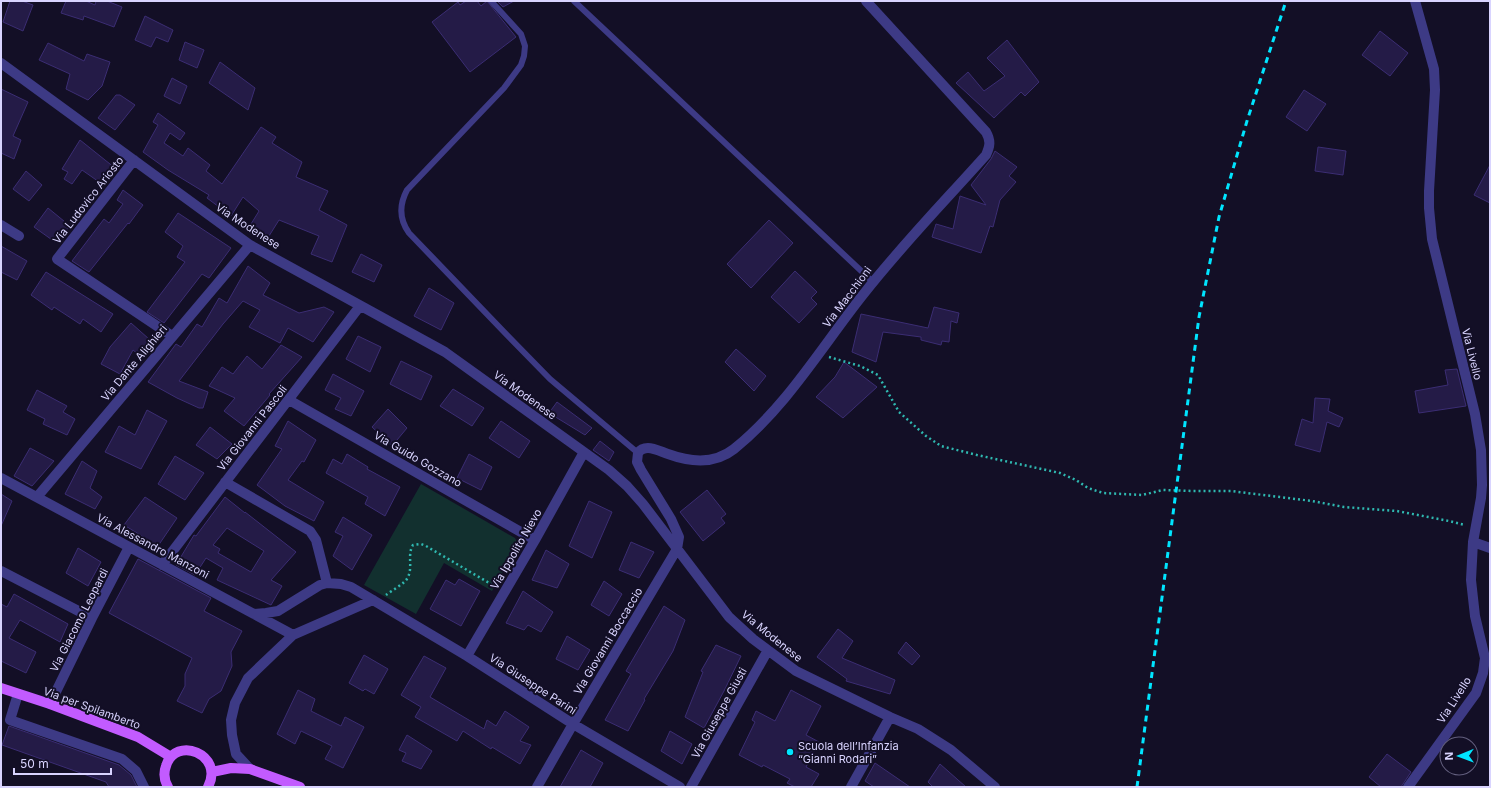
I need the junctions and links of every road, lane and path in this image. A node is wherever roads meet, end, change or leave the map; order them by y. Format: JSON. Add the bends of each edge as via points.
{"nodes":[{"id":1,"x":491,"y":1,"type":"edge"},
{"id":2,"x":574,"y":1,"type":"edge"},
{"id":3,"x":866,"y":1,"type":"edge"},
{"id":4,"x":1415,"y":1,"type":"edge"},
{"id":5,"x":1,"y":62,"type":"edge"},
{"id":6,"x":134,"y":160,"type":"junction"},
{"id":7,"x":1,"y":225,"type":"edge"},
{"id":8,"x":19,"y":236,"type":"dead end"},
{"id":9,"x":250,"y":245,"type":"junction"},
{"id":10,"x":873,"y":282,"type":"junction"},
{"id":11,"x":360,"y":306,"type":"junction"},
{"id":12,"x":172,"y":336,"type":"junction"},
{"id":13,"x":818,"y":354,"type":"junction"},
{"id":14,"x":289,"y":400,"type":"junction"},
{"id":15,"x":584,"y":452,"type":"junction"},
{"id":16,"x":638,"y":453,"type":"junction"},
{"id":17,"x":1,"y":478,"type":"edge"},
{"id":18,"x":225,"y":482,"type":"junction"},
{"id":19,"x":36,"y":497,"type":"junction"},
{"id":20,"x":1475,"y":531,"type":"junction"},
{"id":21,"x":535,"y":540,"type":"junction"},
{"id":22,"x":1473,"y":542,"type":"junction"},
{"id":23,"x":129,"y":547,"type":"junction"},
{"id":24,"x":1490,"y":548,"type":"edge"},
{"id":25,"x":677,"y":549,"type":"junction"},
{"id":26,"x":162,"y":565,"type":"junction"},
{"id":27,"x":1,"y":571,"type":"edge"},
{"id":28,"x":327,"y":583,"type":"junction"},
{"id":29,"x":505,"y":592,"type":"junction"},
{"id":30,"x":373,"y":600,"type":"junction"},
{"id":31,"x":254,"y":614,"type":"junction"},
{"id":32,"x":92,"y":618,"type":"junction"},
{"id":33,"x":293,"y":635,"type":"junction"},
{"id":34,"x":768,"y":650,"type":"junction"},
{"id":35,"x":467,"y":656,"type":"junction"},
{"id":36,"x":1,"y":688,"type":"edge"},
{"id":37,"x":18,"y":694,"type":"junction"},
{"id":38,"x":50,"y":704,"type":"junction"},
{"id":39,"x":890,"y":717,"type":"junction"},
{"id":40,"x":573,"y":724,"type":"junction"},
{"id":41,"x":171,"y":757,"type":"junction"},
{"id":42,"x":250,"y":769,"type":"junction"},
{"id":43,"x":212,"y":772,"type":"junction"},
{"id":44,"x":144,"y":787,"type":"edge"},
{"id":45,"x":168,"y":787,"type":"edge"},
{"id":46,"x":208,"y":787,"type":"edge"},
{"id":47,"x":300,"y":787,"type":"edge"},
{"id":48,"x":537,"y":787,"type":"edge"},
{"id":49,"x":680,"y":787,"type":"edge"},
{"id":50,"x":691,"y":787,"type":"edge"},
{"id":51,"x":851,"y":787,"type":"edge"},
{"id":52,"x":995,"y":787,"type":"edge"},
{"id":53,"x":1408,"y":787,"type":"edge"}],
"edges":[{"from":1,"to":16,"type":"lane","via":[[521,34],[524,56],[521,65],[504,88],[407,190],[401,207],[401,217],[409,233],[526,355],[556,384]]},
{"from":2,"to":10,"type":"lane"},
{"from":3,"to":10,"type":"street","name":"Via Macchioni","via":[[990,138],[986,155],[910,237]]},
{"from":4,"to":20,"type":"street","name":"Via Livello","via":[[1434,69],[1429,191],[1432,239],[1475,414],[1481,450],[1481,498]]},
{"from":5,"to":6,"type":"street","name":"Via Modenese"},
{"from":6,"to":9,"type":"street","name":"Via Modenese"},
{"from":6,"to":12,"type":"street","name":"Via Ludovico Ariosto","via":[[57,259]]},
{"from":7,"to":8,"type":"street"},
{"from":9,"to":11,"type":"street","name":"Via Modenese"},
{"from":9,"to":12,"type":"street","name":"Via Dante Alighieri"},
{"from":10,"to":13,"type":"street","name":"Via Macchioni"},
{"from":11,"to":14,"type":"street","name":"Via Giovanni Pascoli"},
{"from":11,"to":15,"type":"street","name":"Via Modenese","via":[[445,352]]},
{"from":12,"to":19,"type":"street","name":"Via Dante Alighieri"},
{"from":13,"to":16,"type":"street","name":"Via Macchioni","via":[[793,389],[729,454],[700,461],[682,459],[650,448],[644,448]]},
{"from":13,"to":20,"type":"path","via":[[860,366],[878,375],[899,412],[941,446],[1060,473],[1103,493],[1142,495],[1164,490],[1231,491],[1344,507],[1413,513],[1458,523]]},
{"from":14,"to":18,"type":"street","name":"Via Giovanni Pascoli"},
{"from":14,"to":21,"type":"street","name":"Via Guido Gozzano"},
{"from":15,"to":21,"type":"street","name":"Via Ippolito Nievo"},
{"from":15,"to":25,"type":"street","name":"Via Modenese","via":[[627,486]]},
{"from":16,"to":25,"type":"street","via":[[637,462],[640,470],[671,519],[679,537]]},
{"from":17,"to":19,"type":"street","name":"Via Alessandro Manzoni"},
{"from":18,"to":26,"type":"street","name":"Via Giovanni Pascoli"},
{"from":18,"to":28,"type":"street","via":[[310,531],[316,540]]},
{"from":19,"to":23,"type":"street","name":"Via Alessandro Manzoni"},
{"from":20,"to":22,"type":"street","name":"Via Livello"},
{"from":21,"to":29,"type":"street","name":"Via Ippolito Nievo"},
{"from":22,"to":24,"type":"street"},
{"from":22,"to":53,"type":"street","name":"Via Livello","via":[[1472,592],[1485,658],[1483,673],[1476,693]]},
{"from":23,"to":26,"type":"street","name":"Via Alessandro Manzoni"},
{"from":23,"to":32,"type":"street","name":"Via Giacomo Leopardi"},
{"from":25,"to":34,"type":"street","name":"Via Modenese","via":[[729,617]]},
{"from":25,"to":40,"type":"street","name":"Via Giovanni Boccaccio"},
{"from":26,"to":31,"type":"street","name":"Via Alessandro Manzoni"},
{"from":27,"to":32,"type":"street"},
{"from":28,"to":30,"type":"street","name":"Via Giuseppe Parini","via":[[351,587]]},
{"from":28,"to":31,"type":"street","via":[[278,611]]},
{"from":29,"to":30,"type":"path","via":[[426,546],[417,544],[411,550],[407,578],[386,595]]},
{"from":29,"to":35,"type":"street","name":"Via Ippolito Nievo"},
{"from":30,"to":33,"type":"street"},
{"from":30,"to":35,"type":"street","name":"Via Giuseppe Parini"},
{"from":31,"to":33,"type":"street","name":"Via Alessandro Manzoni"},
{"from":32,"to":38,"type":"street","name":"Via Giacomo Leopardi"},
{"from":33,"to":42,"type":"street","via":[[248,678],[235,703],[231,720],[236,754]]},
{"from":34,"to":39,"type":"street","name":"Via Modenese","via":[[796,671]]},
{"from":34,"to":50,"type":"street","name":"Via Giuseppe Giusti"},
{"from":35,"to":40,"type":"street","name":"Via Giuseppe Parini"},
{"from":36,"to":37,"type":"main road","name":"Via per Spilamberto"},
{"from":37,"to":38,"type":"main road","name":"Via per Spilamberto"},
{"from":37,"to":44,"type":"street","via":[[10,720],[122,759],[136,771]]},
{"from":38,"to":41,"type":"main road","name":"Via per Spilamberto","via":[[138,737]]},
{"from":39,"to":51,"type":"street"},
{"from":39,"to":52,"type":"street","name":"Via Modenese","via":[[918,729],[951,750]]},
{"from":40,"to":48,"type":"street","name":"Via Giovanni Boccaccio"},
{"from":40,"to":49,"type":"street","name":"Via Giuseppe Parini"},
{"from":41,"to":43,"type":"main road","via":[[185,750],[200,753],[206,758]]},
{"from":41,"to":45,"type":"main road","via":[[164,772]]},
{"from":42,"to":43,"type":"main road","via":[[231,768]]},
{"from":42,"to":47,"type":"main road"},
{"from":43,"to":46,"type":"main road"}]}
